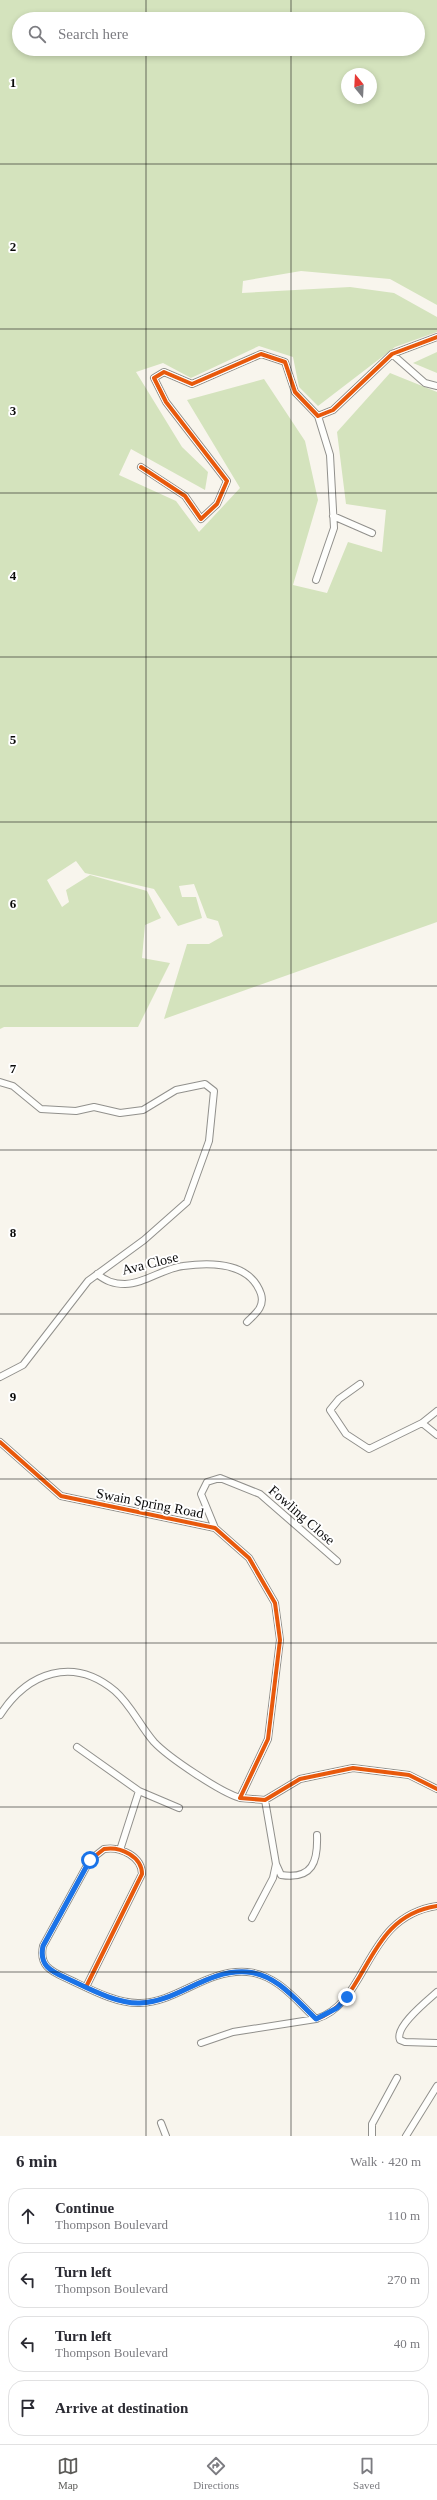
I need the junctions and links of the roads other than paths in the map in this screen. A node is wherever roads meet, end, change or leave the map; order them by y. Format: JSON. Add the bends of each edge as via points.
{"nodes":[{"id":1,"x":437,"y":337,"type":"edge"},
{"id":2,"x":392,"y":354,"type":"junction"},
{"id":3,"x":437,"y":386,"type":"edge"},
{"id":4,"x":318,"y":416,"type":"junction"},
{"id":5,"x":141,"y":467,"type":"dead end"},
{"id":6,"x":333,"y":516,"type":"junction"},
{"id":7,"x":372,"y":533,"type":"dead end"},
{"id":8,"x":316,"y":580,"type":"dead end"},
{"id":9,"x":0,"y":1082,"type":"edge"},
{"id":10,"x":97,"y":1274,"type":"junction"},
{"id":11,"x":247,"y":1322,"type":"dead end"},
{"id":12,"x":0,"y":1377,"type":"edge"},
{"id":13,"x":360,"y":1384,"type":"dead end"},
{"id":14,"x":437,"y":1411,"type":"edge"},
{"id":15,"x":422,"y":1423,"type":"junction"},
{"id":16,"x":437,"y":1435,"type":"edge"},
{"id":17,"x":0,"y":1442,"type":"edge"},
{"id":18,"x":215,"y":1528,"type":"junction"},
{"id":19,"x":337,"y":1561,"type":"dead end"},
{"id":20,"x":0,"y":1716,"type":"edge"},
{"id":21,"x":77,"y":1747,"type":"dead end"},
{"id":22,"x":437,"y":1790,"type":"edge"},
{"id":23,"x":139,"y":1791,"type":"junction"},
{"id":24,"x":240,"y":1798,"type":"junction"},
{"id":25,"x":264,"y":1800,"type":"junction"},
{"id":26,"x":179,"y":1808,"type":"dead end"},
{"id":27,"x":317,"y":1835,"type":"dead end"},
{"id":28,"x":120,"y":1850,"type":"junction"},
{"id":29,"x":276,"y":1864,"type":"junction"},
{"id":30,"x":437,"y":1906,"type":"edge"},
{"id":31,"x":252,"y":1918,"type":"dead end"},
{"id":32,"x":86,"y":1988,"type":"junction"},
{"id":33,"x":437,"y":1992,"type":"edge"},
{"id":34,"x":316,"y":2019,"type":"junction"},
{"id":35,"x":201,"y":2043,"type":"dead end"},
{"id":36,"x":437,"y":2043,"type":"edge"},
{"id":37,"x":397,"y":2078,"type":"dead end"},
{"id":38,"x":437,"y":2086,"type":"edge"},
{"id":39,"x":162,"y":2123,"type":"dead end"},
{"id":40,"x":166,"y":2136,"type":"edge"},
{"id":41,"x":372,"y":2136,"type":"edge"},
{"id":42,"x":406,"y":2136,"type":"edge"}],
"edges":[{"from":1,"to":2,"type":"street"},
{"from":2,"to":3,"type":"street","via":[[425,383]]},
{"from":2,"to":4,"type":"street","via":[[333,410]]},
{"from":4,"to":5,"type":"street","via":[[295,392],[285,362],[261,354],[192,384],[164,372],[154,378],[166,402],[227,481],[217,504],[201,519],[185,496]]},
{"from":4,"to":6,"type":"street","via":[[330,454]]},
{"from":6,"to":7,"type":"street"},
{"from":6,"to":8,"type":"street","via":[[334,528]]},
{"from":9,"to":10,"type":"street","via":[[14,1086],[41,1109],[76,1111],[94,1107],[120,1113],[143,1110],[176,1090],[205,1084],[214,1091],[209,1141],[187,1202],[144,1240]]},
{"from":10,"to":11,"type":"street","name":"Ava Close","via":[[108,1282],[127,1284],[183,1266],[219,1265],[241,1270],[252,1278],[263,1299],[261,1309]]},
{"from":10,"to":12,"type":"street","via":[[88,1281],[23,1365]]},
{"from":13,"to":15,"type":"street","via":[[339,1399],[330,1410],[346,1434],[369,1449]]},
{"from":14,"to":15,"type":"street"},
{"from":15,"to":16,"type":"street"},
{"from":17,"to":18,"type":"street","name":"Swain Spring Road","via":[[61,1496]]},
{"from":18,"to":19,"type":"street","name":"Fowling Close","via":[[201,1494],[207,1482],[220,1478],[260,1494]]},
{"from":18,"to":24,"type":"street","name":"Swain Spring Road","via":[[249,1558],[274,1602],[280,1640],[268,1739]]},
{"from":20,"to":24,"type":"street","via":[[9,1702],[25,1687],[50,1674],[74,1671],[92,1676],[116,1692],[155,1742],[225,1793]]},
{"from":21,"to":23,"type":"street"},
{"from":22,"to":25,"type":"street","via":[[409,1775],[353,1768],[300,1779]]},
{"from":23,"to":26,"type":"street"},
{"from":23,"to":28,"type":"street"},
{"from":24,"to":25,"type":"street"},
{"from":25,"to":29,"type":"street"},
{"from":27,"to":29,"type":"street","via":[[318,1855],[307,1870],[294,1875],[282,1875]]},
{"from":28,"to":32,"type":"street","via":[[137,1860],[142,1874]]},
{"from":28,"to":32,"type":"street","via":[[110,1848],[94,1855],[43,1946],[42,1961],[49,1970]]},
{"from":29,"to":31,"type":"street","via":[[273,1878]]},
{"from":30,"to":34,"type":"street","via":[[417,1911],[394,1926],[362,1970],[347,1997],[337,2008]]},
{"from":32,"to":34,"type":"street","via":[[126,2002],[151,2002],[212,1977],[247,1972],[275,1981]]},
{"from":33,"to":36,"type":"street","via":[[402,2026],[399,2035],[400,2040],[404,2042]]},
{"from":34,"to":35,"type":"street","via":[[233,2032]]},
{"from":37,"to":41,"type":"street","via":[[372,2124]]},
{"from":38,"to":42,"type":"street"},
{"from":39,"to":40,"type":"street"}]}
